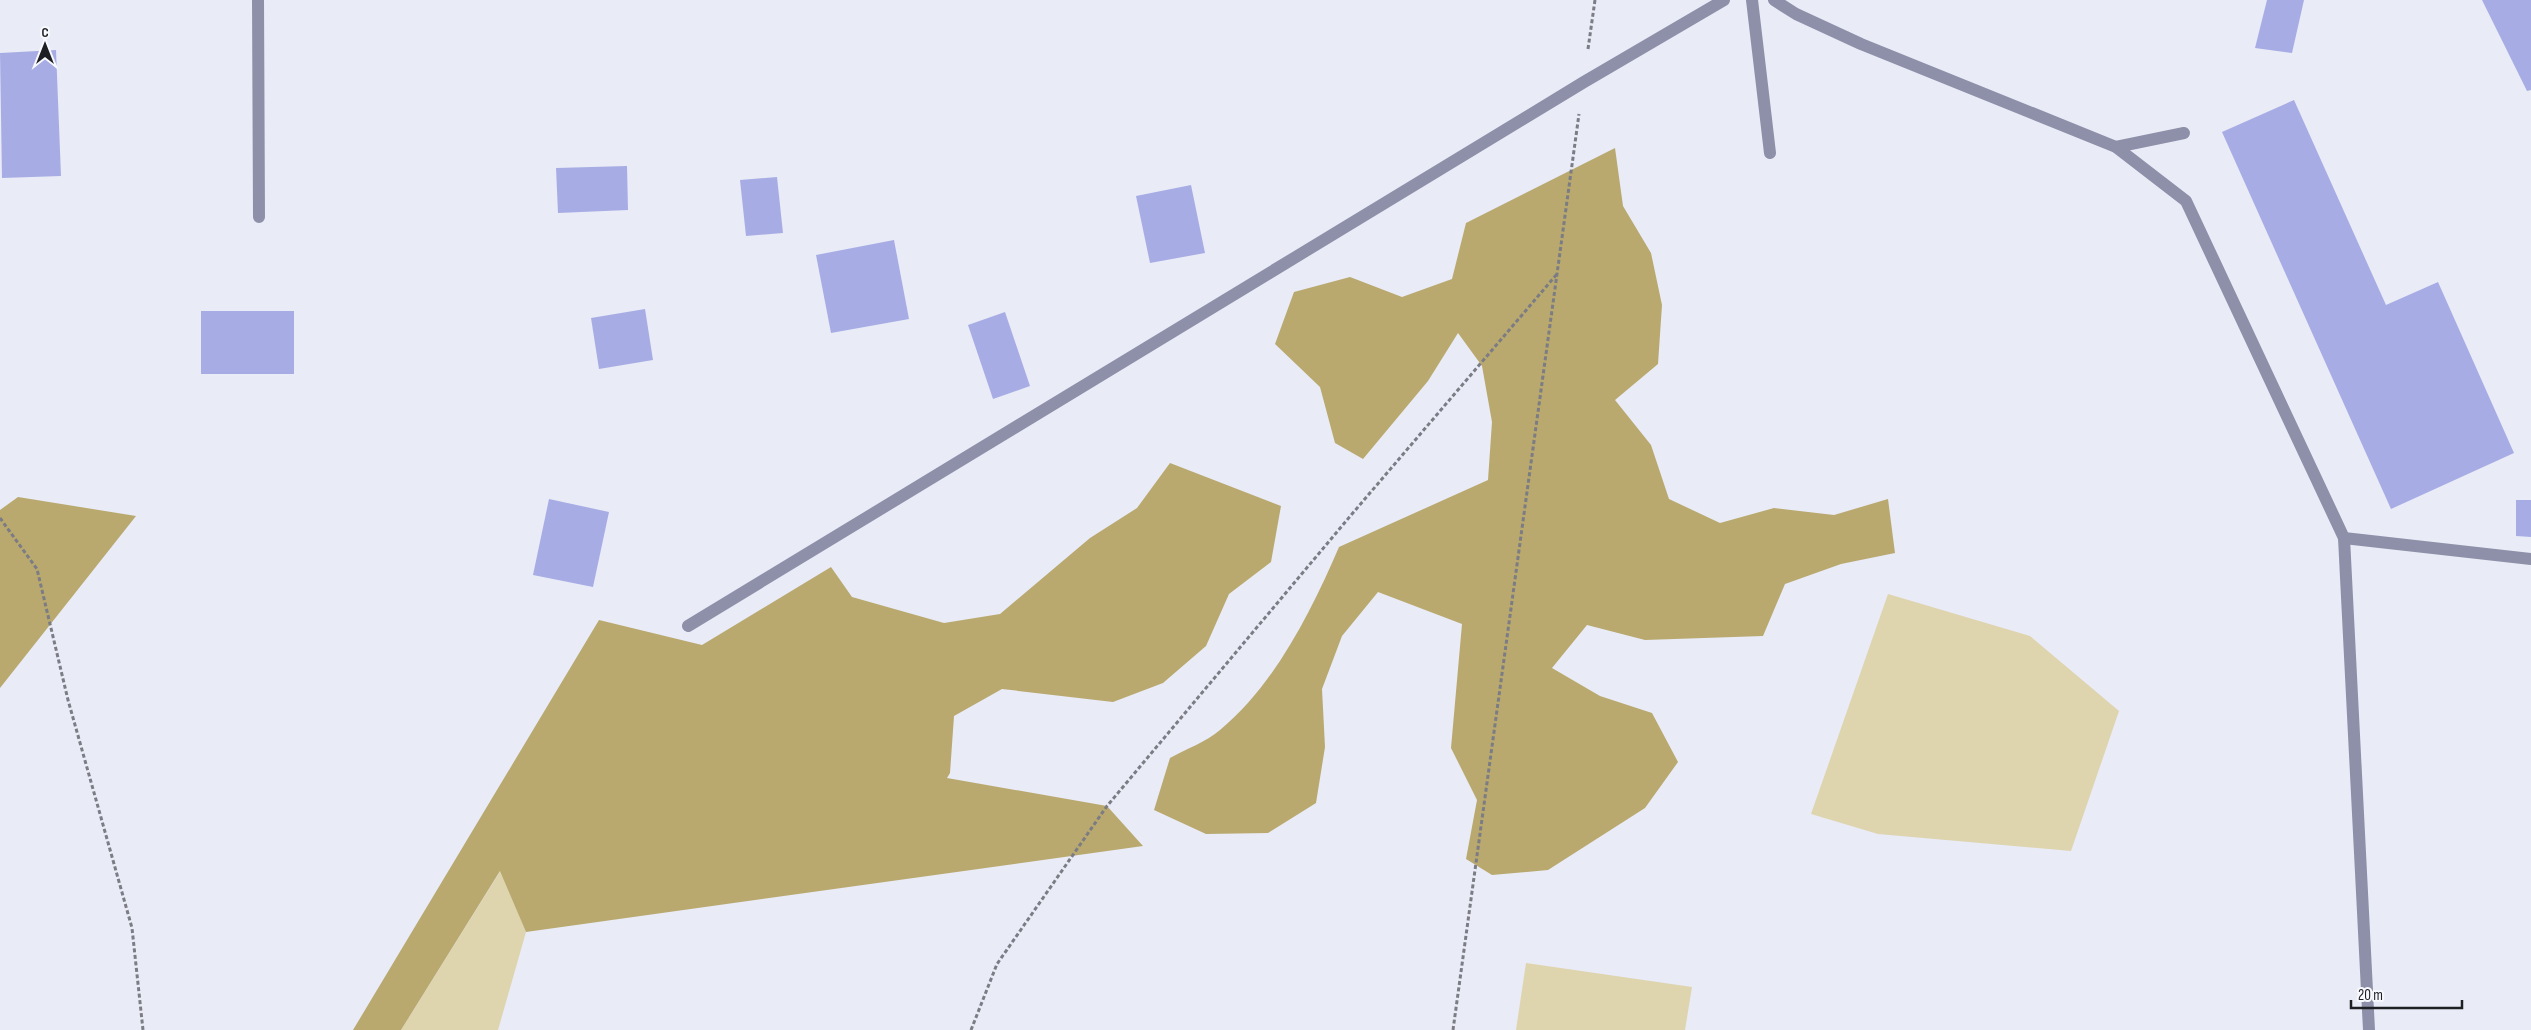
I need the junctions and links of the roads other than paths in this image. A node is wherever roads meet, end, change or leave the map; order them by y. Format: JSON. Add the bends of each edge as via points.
{"nodes":[{"id":1,"x":258,"y":0,"type":"edge"},
{"id":2,"x":1724,"y":0,"type":"edge"},
{"id":3,"x":1752,"y":0,"type":"edge"},
{"id":4,"x":1774,"y":0,"type":"edge"},
{"id":5,"x":2184,"y":133,"type":"dead end"},
{"id":6,"x":2116,"y":147,"type":"junction"},
{"id":7,"x":1770,"y":153,"type":"dead end"},
{"id":8,"x":258,"y":217,"type":"dead end"},
{"id":9,"x":2344,"y":538,"type":"junction"},
{"id":10,"x":2531,"y":559,"type":"edge"},
{"id":11,"x":688,"y":626,"type":"dead end"},
{"id":12,"x":2370,"y":1030,"type":"edge"}],
"edges":[{"from":1,"to":8,"type":"street"},
{"from":2,"to":11,"type":"street"},
{"from":3,"to":7,"type":"street"},
{"from":4,"to":6,"type":"street","via":[[1796,14],[1861,44]]},
{"from":5,"to":6,"type":"street"},
{"from":6,"to":9,"type":"street","via":[[2186,200]]},
{"from":9,"to":10,"type":"street"},
{"from":9,"to":12,"type":"street"}]}
